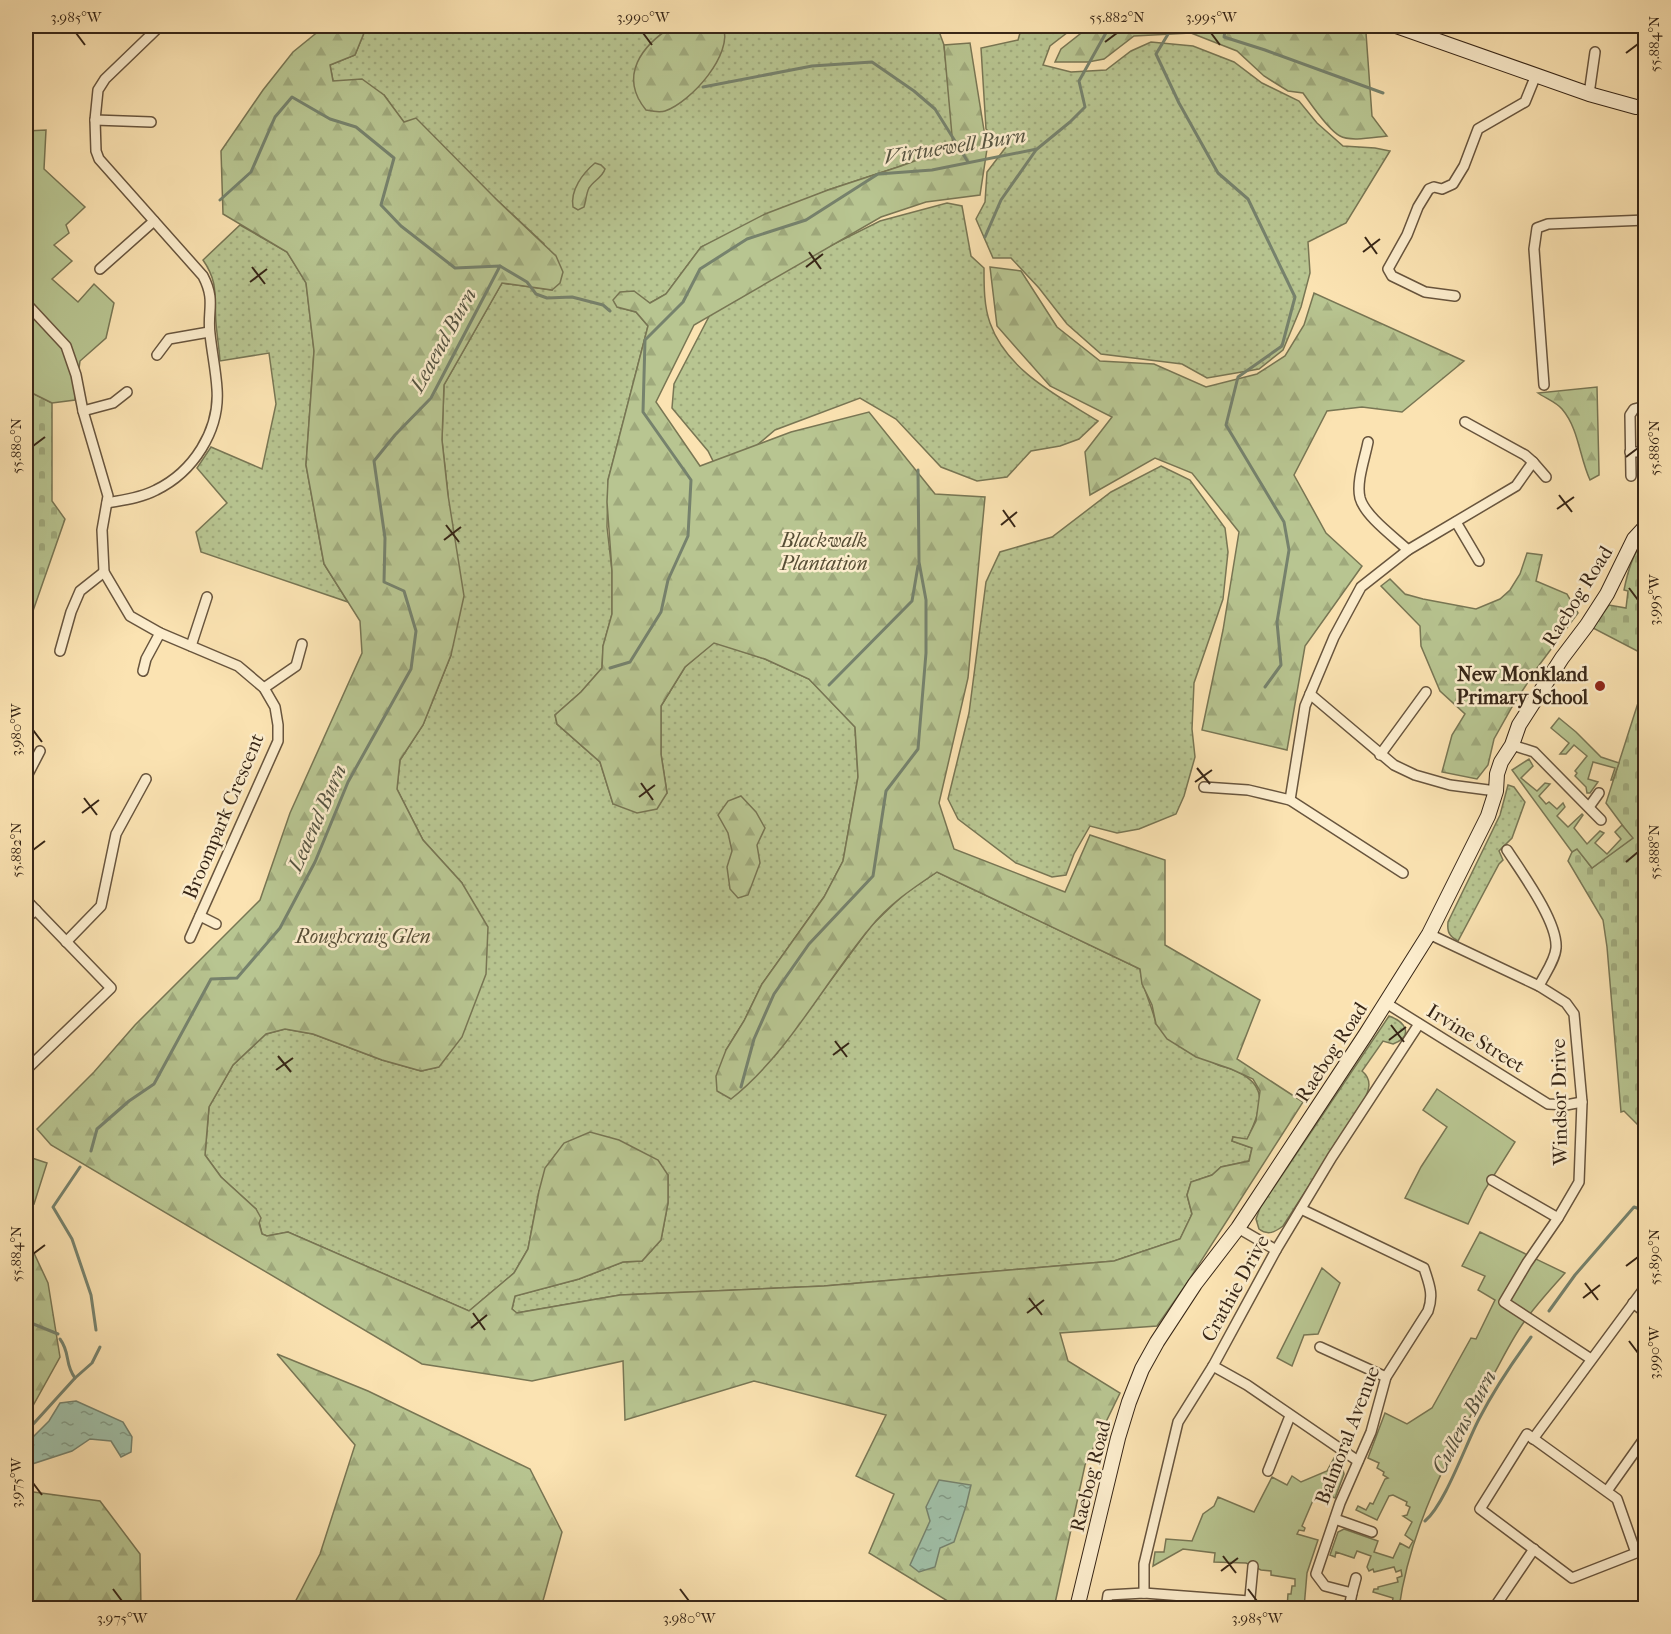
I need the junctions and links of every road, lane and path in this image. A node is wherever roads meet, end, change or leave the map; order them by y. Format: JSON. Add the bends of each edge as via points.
{"nodes":[{"id":1,"x":160,"y":26,"type":"edge"},
{"id":2,"x":1396,"y":26,"type":"edge"},
{"id":3,"x":1594,"y":52,"type":"dead end"},
{"id":4,"x":1536,"y":75,"type":"junction"},
{"id":5,"x":1589,"y":94,"type":"junction"},
{"id":6,"x":1646,"y":107,"type":"edge"},
{"id":7,"x":96,"y":120,"type":"junction"},
{"id":8,"x":151,"y":122,"type":"dead end"},
{"id":9,"x":1646,"y":220,"type":"edge"},
{"id":10,"x":154,"y":221,"type":"junction"},
{"id":11,"x":100,"y":269,"type":"dead end"},
{"id":12,"x":1455,"y":296,"type":"dead end"},
{"id":13,"x":26,"y":303,"type":"edge"},
{"id":14,"x":209,"y":332,"type":"junction"},
{"id":15,"x":158,"y":355,"type":"dead end"},
{"id":16,"x":1544,"y":385,"type":"dead end"},
{"id":17,"x":127,"y":392,"type":"dead end"},
{"id":18,"x":1646,"y":406,"type":"edge"},
{"id":19,"x":83,"y":411,"type":"junction"},
{"id":20,"x":1465,"y":422,"type":"dead end"},
{"id":21,"x":1368,"y":442,"type":"dead end"},
{"id":22,"x":1644,"y":452,"type":"dead end"},
{"id":23,"x":1630,"y":453,"type":"junction"},
{"id":24,"x":1533,"y":462,"type":"junction"},
{"id":25,"x":1631,"y":476,"type":"dead end"},
{"id":26,"x":1546,"y":477,"type":"dead end"},
{"id":27,"x":107,"y":503,"type":"junction"},
{"id":28,"x":1456,"y":522,"type":"junction"},
{"id":29,"x":1646,"y":526,"type":"edge"},
{"id":30,"x":1408,"y":550,"type":"junction"},
{"id":31,"x":1479,"y":561,"type":"dead end"},
{"id":32,"x":104,"y":572,"type":"junction"},
{"id":33,"x":207,"y":597,"type":"dead end"},
{"id":34,"x":160,"y":633,"type":"junction"},
{"id":35,"x":303,"y":644,"type":"dead end"},
{"id":36,"x":191,"y":646,"type":"junction"},
{"id":37,"x":60,"y":651,"type":"dead end"},
{"id":38,"x":143,"y":671,"type":"dead end"},
{"id":39,"x":264,"y":688,"type":"junction"},
{"id":40,"x":1426,"y":692,"type":"dead end"},
{"id":41,"x":1310,"y":694,"type":"junction"},
{"id":42,"x":1512,"y":745,"type":"junction"},
{"id":43,"x":40,"y":751,"type":"dead end"},
{"id":44,"x":1380,"y":755,"type":"junction"},
{"id":45,"x":26,"y":778,"type":"edge"},
{"id":46,"x":146,"y":779,"type":"dead end"},
{"id":47,"x":1204,"y":787,"type":"dead end"},
{"id":48,"x":1496,"y":791,"type":"junction"},
{"id":49,"x":1599,"y":793,"type":"dead end"},
{"id":50,"x":1290,"y":800,"type":"junction"},
{"id":51,"x":1588,"y":807,"type":"junction"},
{"id":52,"x":1601,"y":820,"type":"dead end"},
{"id":53,"x":1507,"y":850,"type":"dead end"},
{"id":54,"x":1403,"y":873,"type":"dead end"},
{"id":55,"x":26,"y":900,"type":"edge"},
{"id":56,"x":36,"y":910,"type":"junction"},
{"id":57,"x":200,"y":916,"type":"junction"},
{"id":58,"x":26,"y":918,"type":"edge"},
{"id":59,"x":216,"y":924,"type":"dead end"},
{"id":60,"x":1429,"y":934,"type":"junction"},
{"id":61,"x":190,"y":938,"type":"dead end"},
{"id":62,"x":66,"y":942,"type":"junction"},
{"id":63,"x":1539,"y":987,"type":"junction"},
{"id":64,"x":1386,"y":1003,"type":"junction"},
{"id":65,"x":1419,"y":1024,"type":"junction"},
{"id":66,"x":26,"y":1070,"type":"edge"},
{"id":67,"x":1581,"y":1102,"type":"junction"},
{"id":68,"x":1492,"y":1180,"type":"dead end"},
{"id":69,"x":1301,"y":1209,"type":"junction"},
{"id":70,"x":1558,"y":1218,"type":"junction"},
{"id":71,"x":1238,"y":1228,"type":"junction"},
{"id":72,"x":1276,"y":1250,"type":"junction"},
{"id":73,"x":1646,"y":1286,"type":"edge"},
{"id":74,"x":1633,"y":1304,"type":"junction"},
{"id":75,"x":1646,"y":1313,"type":"edge"},
{"id":76,"x":1320,"y":1347,"type":"dead end"},
{"id":77,"x":1591,"y":1359,"type":"junction"},
{"id":78,"x":1213,"y":1366,"type":"junction"},
{"id":79,"x":1386,"y":1377,"type":"junction"},
{"id":80,"x":1290,"y":1416,"type":"junction"},
{"id":81,"x":1646,"y":1436,"type":"edge"},
{"id":82,"x":1533,"y":1439,"type":"junction"},
{"id":83,"x":1358,"y":1461,"type":"junction"},
{"id":84,"x":1268,"y":1471,"type":"dead end"},
{"id":85,"x":1607,"y":1491,"type":"junction"},
{"id":86,"x":1335,"y":1519,"type":"junction"},
{"id":87,"x":1372,"y":1532,"type":"dead end"},
{"id":88,"x":1534,"y":1549,"type":"junction"},
{"id":89,"x":1253,"y":1566,"type":"dead end"},
{"id":90,"x":1356,"y":1578,"type":"dead end"},
{"id":91,"x":1144,"y":1593,"type":"junction"},
{"id":92,"x":1352,"y":1593,"type":"junction"},
{"id":93,"x":1249,"y":1605,"type":"edge"},
{"id":94,"x":1077,"y":1608,"type":"edge"},
{"id":95,"x":1106,"y":1608,"type":"edge"},
{"id":96,"x":1349,"y":1608,"type":"edge"},
{"id":97,"x":1494,"y":1608,"type":"edge"}],
"edges":[{"from":1,"to":7,"type":"street","via":[[105,79],[98,90]]},
{"from":2,"to":4,"type":"main road"},
{"from":3,"to":5,"type":"street"},
{"from":4,"to":5,"type":"main road"},
{"from":4,"to":12,"type":"street","via":[[1525,102],[1478,129],[1453,184],[1428,189],[1388,268],[1392,276],[1425,292]]},
{"from":5,"to":6,"type":"main road"},
{"from":7,"to":8,"type":"street"},
{"from":7,"to":10,"type":"street","via":[[99,159]]},
{"from":9,"to":16,"type":"street","via":[[1548,224],[1537,228],[1534,249]]},
{"from":10,"to":11,"type":"street"},
{"from":10,"to":14,"type":"street","via":[[210,289]]},
{"from":13,"to":19,"type":"street","name":"Broompark Crescent","via":[[66,346]]},
{"from":14,"to":15,"type":"street","via":[[170,339]]},
{"from":14,"to":27,"type":"street","via":[[218,391],[208,438],[170,482],[155,491]]},
{"from":17,"to":19,"type":"street","via":[[113,403]]},
{"from":18,"to":23,"type":"street","via":[[1634,409],[1630,415]]},
{"from":19,"to":27,"type":"street","name":"Broompark Crescent"},
{"from":20,"to":24,"type":"street"},
{"from":21,"to":30,"type":"street","via":[[1360,485],[1364,508]]},
{"from":22,"to":23,"type":"street"},
{"from":23,"to":25,"type":"street"},
{"from":24,"to":26,"type":"street"},
{"from":24,"to":28,"type":"street","via":[[1516,486]]},
{"from":27,"to":32,"type":"street","name":"Broompark Crescent","via":[[102,530]]},
{"from":28,"to":30,"type":"street"},
{"from":28,"to":31,"type":"street"},
{"from":29,"to":42,"type":"main road","name":"Raebog Road","via":[[1634,539],[1587,625],[1519,725]]},
{"from":30,"to":41,"type":"street","via":[[1361,587]]},
{"from":32,"to":34,"type":"street","name":"Broompark Crescent","via":[[130,616]]},
{"from":32,"to":37,"type":"street","via":[[80,591]]},
{"from":33,"to":36,"type":"street"},
{"from":34,"to":36,"type":"street","name":"Broompark Crescent"},
{"from":34,"to":38,"type":"street"},
{"from":35,"to":39,"type":"street","via":[[296,666]]},
{"from":36,"to":39,"type":"street","name":"Broompark Crescent","via":[[238,666]]},
{"from":39,"to":57,"type":"street","name":"Broompark Crescent","via":[[274,707],[278,741]]},
{"from":40,"to":44,"type":"street"},
{"from":41,"to":44,"type":"street"},
{"from":41,"to":50,"type":"street"},
{"from":42,"to":48,"type":"main road","name":"Raebog Road","via":[[1501,762]]},
{"from":42,"to":51,"type":"street","via":[[1534,752]]},
{"from":43,"to":45,"type":"street"},
{"from":44,"to":48,"type":"street","via":[[1415,775],[1450,785]]},
{"from":46,"to":62,"type":"street","via":[[116,834],[101,906]]},
{"from":47,"to":50,"type":"street","via":[[1248,790]]},
{"from":48,"to":60,"type":"main road","name":"Raebog Road","via":[[1488,816]]},
{"from":49,"to":51,"type":"street"},
{"from":50,"to":54,"type":"street"},
{"from":51,"to":52,"type":"street"},
{"from":53,"to":63,"type":"street","via":[[1553,927],[1555,953]]},
{"from":55,"to":56,"type":"street"},
{"from":56,"to":58,"type":"street"},
{"from":56,"to":62,"type":"street"},
{"from":57,"to":59,"type":"street","name":"Broompark Crescent"},
{"from":57,"to":61,"type":"street","name":"Broompark Crescent"},
{"from":60,"to":63,"type":"street","name":"Windsor Drive"},
{"from":60,"to":64,"type":"main road","name":"Raebog Road"},
{"from":62,"to":66,"type":"street","via":[[111,988]]},
{"from":63,"to":67,"type":"street","name":"Windsor Drive","via":[[1566,1003],[1574,1014]]},
{"from":64,"to":65,"type":"street","name":"Irvine Street"},
{"from":64,"to":71,"type":"main road","name":"Raebog Road"},
{"from":65,"to":67,"type":"street","name":"Irvine Street","via":[[1548,1104],[1566,1106]]},
{"from":65,"to":69,"type":"street","name":"Crathie Drive"},
{"from":67,"to":70,"type":"street","name":"Windsor Drive","via":[[1579,1182]]},
{"from":68,"to":70,"type":"street"},
{"from":69,"to":72,"type":"street","name":"Crathie Drive"},
{"from":69,"to":79,"type":"street","name":"Balmoral Avenue","via":[[1424,1268],[1432,1291],[1428,1311]]},
{"from":70,"to":77,"type":"street","name":"Windsor Drive","via":[[1504,1302]]},
{"from":71,"to":72,"type":"street"},
{"from":71,"to":94,"type":"main road","name":"Raebog Road","via":[[1195,1284],[1142,1369],[1118,1438]]},
{"from":72,"to":78,"type":"street","name":"Crathie Drive"},
{"from":73,"to":74,"type":"street"},
{"from":74,"to":75,"type":"street"},
{"from":74,"to":77,"type":"street"},
{"from":76,"to":79,"type":"street"},
{"from":77,"to":82,"type":"street"},
{"from":78,"to":80,"type":"street","via":[[1247,1384]]},
{"from":78,"to":91,"type":"street","name":"Crathie Drive","via":[[1178,1422],[1144,1564]]},
{"from":79,"to":83,"type":"street","name":"Balmoral Avenue","via":[[1371,1432]]},
{"from":80,"to":83,"type":"street"},
{"from":80,"to":84,"type":"street"},
{"from":81,"to":85,"type":"street"},
{"from":82,"to":85,"type":"street"},
{"from":82,"to":88,"type":"street","via":[[1527,1434],[1480,1509]]},
{"from":83,"to":86,"type":"street","name":"Balmoral Avenue"},
{"from":85,"to":88,"type":"street","via":[[1617,1499],[1636,1553],[1572,1578]]},
{"from":86,"to":87,"type":"street"},
{"from":86,"to":92,"type":"street","name":"Balmoral Avenue","via":[[1316,1574],[1325,1586]]},
{"from":88,"to":97,"type":"street"},
{"from":89,"to":93,"type":"street"},
{"from":90,"to":92,"type":"street"},
{"from":91,"to":93,"type":"street"},
{"from":91,"to":95,"type":"street","via":[[1108,1595]]},
{"from":92,"to":96,"type":"street"}]}
